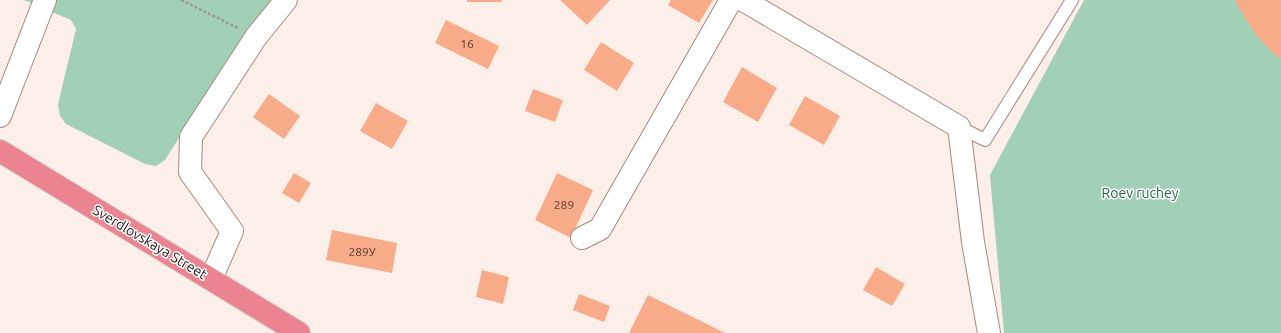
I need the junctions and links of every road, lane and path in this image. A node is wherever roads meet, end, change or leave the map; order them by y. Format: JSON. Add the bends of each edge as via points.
{"nodes":[{"id":1,"x":45,"y":0,"type":"edge"},
{"id":2,"x":181,"y":0,"type":"edge"},
{"id":3,"x":286,"y":0,"type":"edge"},
{"id":4,"x":731,"y":0,"type":"edge"},
{"id":5,"x":743,"y":0,"type":"edge"},
{"id":6,"x":1072,"y":0,"type":"edge"},
{"id":7,"x":256,"y":37,"type":"junction"},
{"id":8,"x":0,"y":116,"type":"edge"},
{"id":9,"x":959,"y":127,"type":"junction"},
{"id":10,"x":0,"y":151,"type":"edge"},
{"id":11,"x":582,"y":238,"type":"dead end"},
{"id":12,"x":211,"y":279,"type":"junction"},
{"id":13,"x":295,"y":332,"type":"edge"},
{"id":14,"x":989,"y":333,"type":"edge"}],
"edges":[{"from":1,"to":8,"type":"street"},
{"from":2,"to":7,"type":"path"},
{"from":3,"to":7,"type":"street"},
{"from":4,"to":11,"type":"street","via":[[600,229]]},
{"from":5,"to":9,"type":"street"},
{"from":6,"to":9,"type":"lane","via":[[985,140]]},
{"from":7,"to":12,"type":"street","via":[[190,137],[190,172],[232,231]]},
{"from":9,"to":14,"type":"street","via":[[973,242]]},
{"from":10,"to":12,"type":"highway","name":"Sverdlovskaya Street"},
{"from":12,"to":13,"type":"highway","name":"Sverdlovskaya Street"}]}
